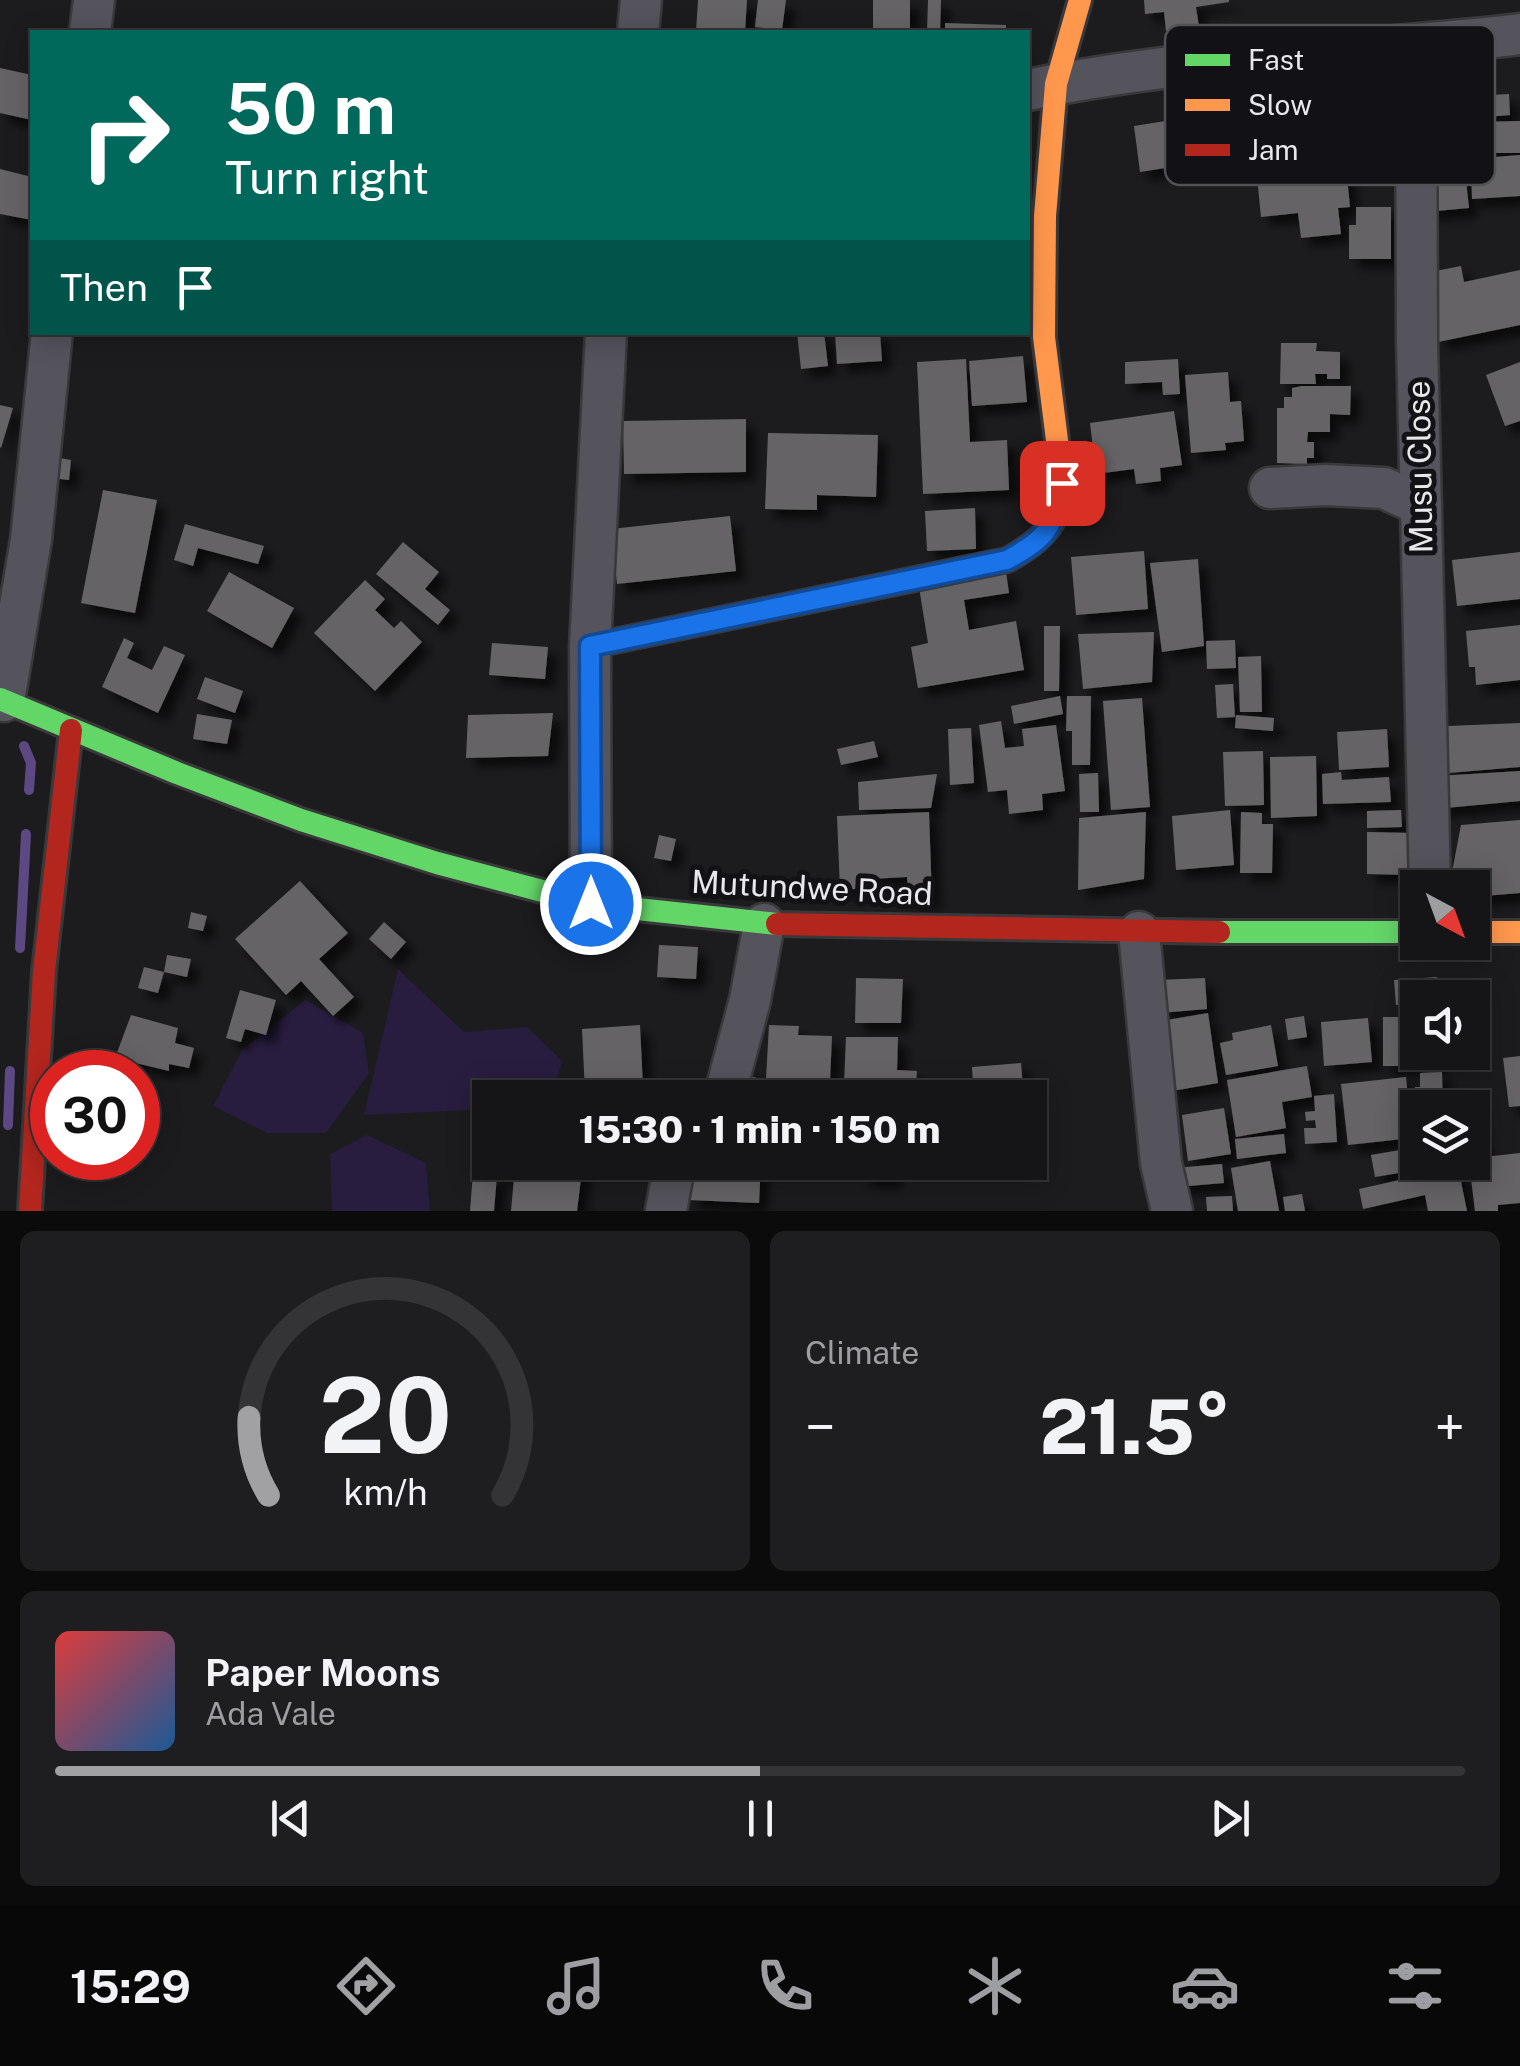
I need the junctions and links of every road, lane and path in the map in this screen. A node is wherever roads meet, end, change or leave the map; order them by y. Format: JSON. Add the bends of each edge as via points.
{"nodes":[{"id":1,"x":94,"y":0,"type":"edge"},
{"id":2,"x":640,"y":0,"type":"edge"},
{"id":3,"x":1080,"y":0,"type":"edge"},
{"id":4,"x":90,"y":30,"type":"edge"},
{"id":5,"x":638,"y":30,"type":"edge"},
{"id":6,"x":1520,"y":34,"type":"edge"},
{"id":7,"x":1495,"y":37,"type":"edge"},
{"id":8,"x":1165,"y":70,"type":"edge"},
{"id":9,"x":1042,"y":87,"type":"edge"},
{"id":10,"x":1418,"y":185,"type":"edge"},
{"id":11,"x":52,"y":335,"type":"edge"},
{"id":12,"x":606,"y":335,"type":"edge"},
{"id":13,"x":1270,"y":488,"type":"dead end"},
{"id":14,"x":1421,"y":505,"type":"junction"},
{"id":15,"x":590,"y":646,"type":"junction"},
{"id":16,"x":2,"y":700,"type":"edge"},
{"id":17,"x":71,"y":730,"type":"junction"},
{"id":18,"x":1430,"y":870,"type":"edge"},
{"id":19,"x":591,"y":904,"type":"junction"},
{"id":20,"x":764,"y":924,"type":"junction"},
{"id":21,"x":1139,"y":932,"type":"junction"},
{"id":22,"x":1400,"y":932,"type":"edge"},
{"id":23,"x":1490,"y":932,"type":"edge"},
{"id":24,"x":1520,"y":932,"type":"edge"},
{"id":25,"x":729,"y":1080,"type":"edge"},
{"id":26,"x":671,"y":1180,"type":"edge"},
{"id":27,"x":30,"y":1211,"type":"edge"},
{"id":28,"x":666,"y":1211,"type":"edge"},
{"id":29,"x":1172,"y":1211,"type":"edge"}],
"edges":[{"from":1,"to":4,"type":"street"},
{"from":2,"to":5,"type":"street"},
{"from":3,"to":9,"type":"main road"},
{"from":6,"to":7,"type":"street"},
{"from":8,"to":9,"type":"street"},
{"from":9,"to":15,"type":"main road","via":[[1044,337],[1062,483],[1052,524],[1038,542],[1007,560]]},
{"from":10,"to":14,"type":"street","name":"Musu Close"},
{"from":11,"to":16,"type":"street","via":[[31,540]]},
{"from":12,"to":15,"type":"street"},
{"from":13,"to":14,"type":"street","via":[[1384,488]]},
{"from":14,"to":18,"type":"street","name":"Musu Close"},
{"from":15,"to":19,"type":"street"},
{"from":16,"to":17,"type":"main road","name":"Mutundwe Road"},
{"from":17,"to":19,"type":"main road","name":"Mutundwe Road","via":[[301,820]]},
{"from":17,"to":27,"type":"main road","via":[[44,970]]},
{"from":19,"to":20,"type":"main road","name":"Mutundwe Road"},
{"from":20,"to":21,"type":"main road","name":"Mutundwe Road"},
{"from":20,"to":25,"type":"street"},
{"from":21,"to":22,"type":"main road","name":"Mutundwe Road"},
{"from":21,"to":29,"type":"street","via":[[1161,1163]]},
{"from":23,"to":24,"type":"main road"},
{"from":26,"to":28,"type":"street"}]}
